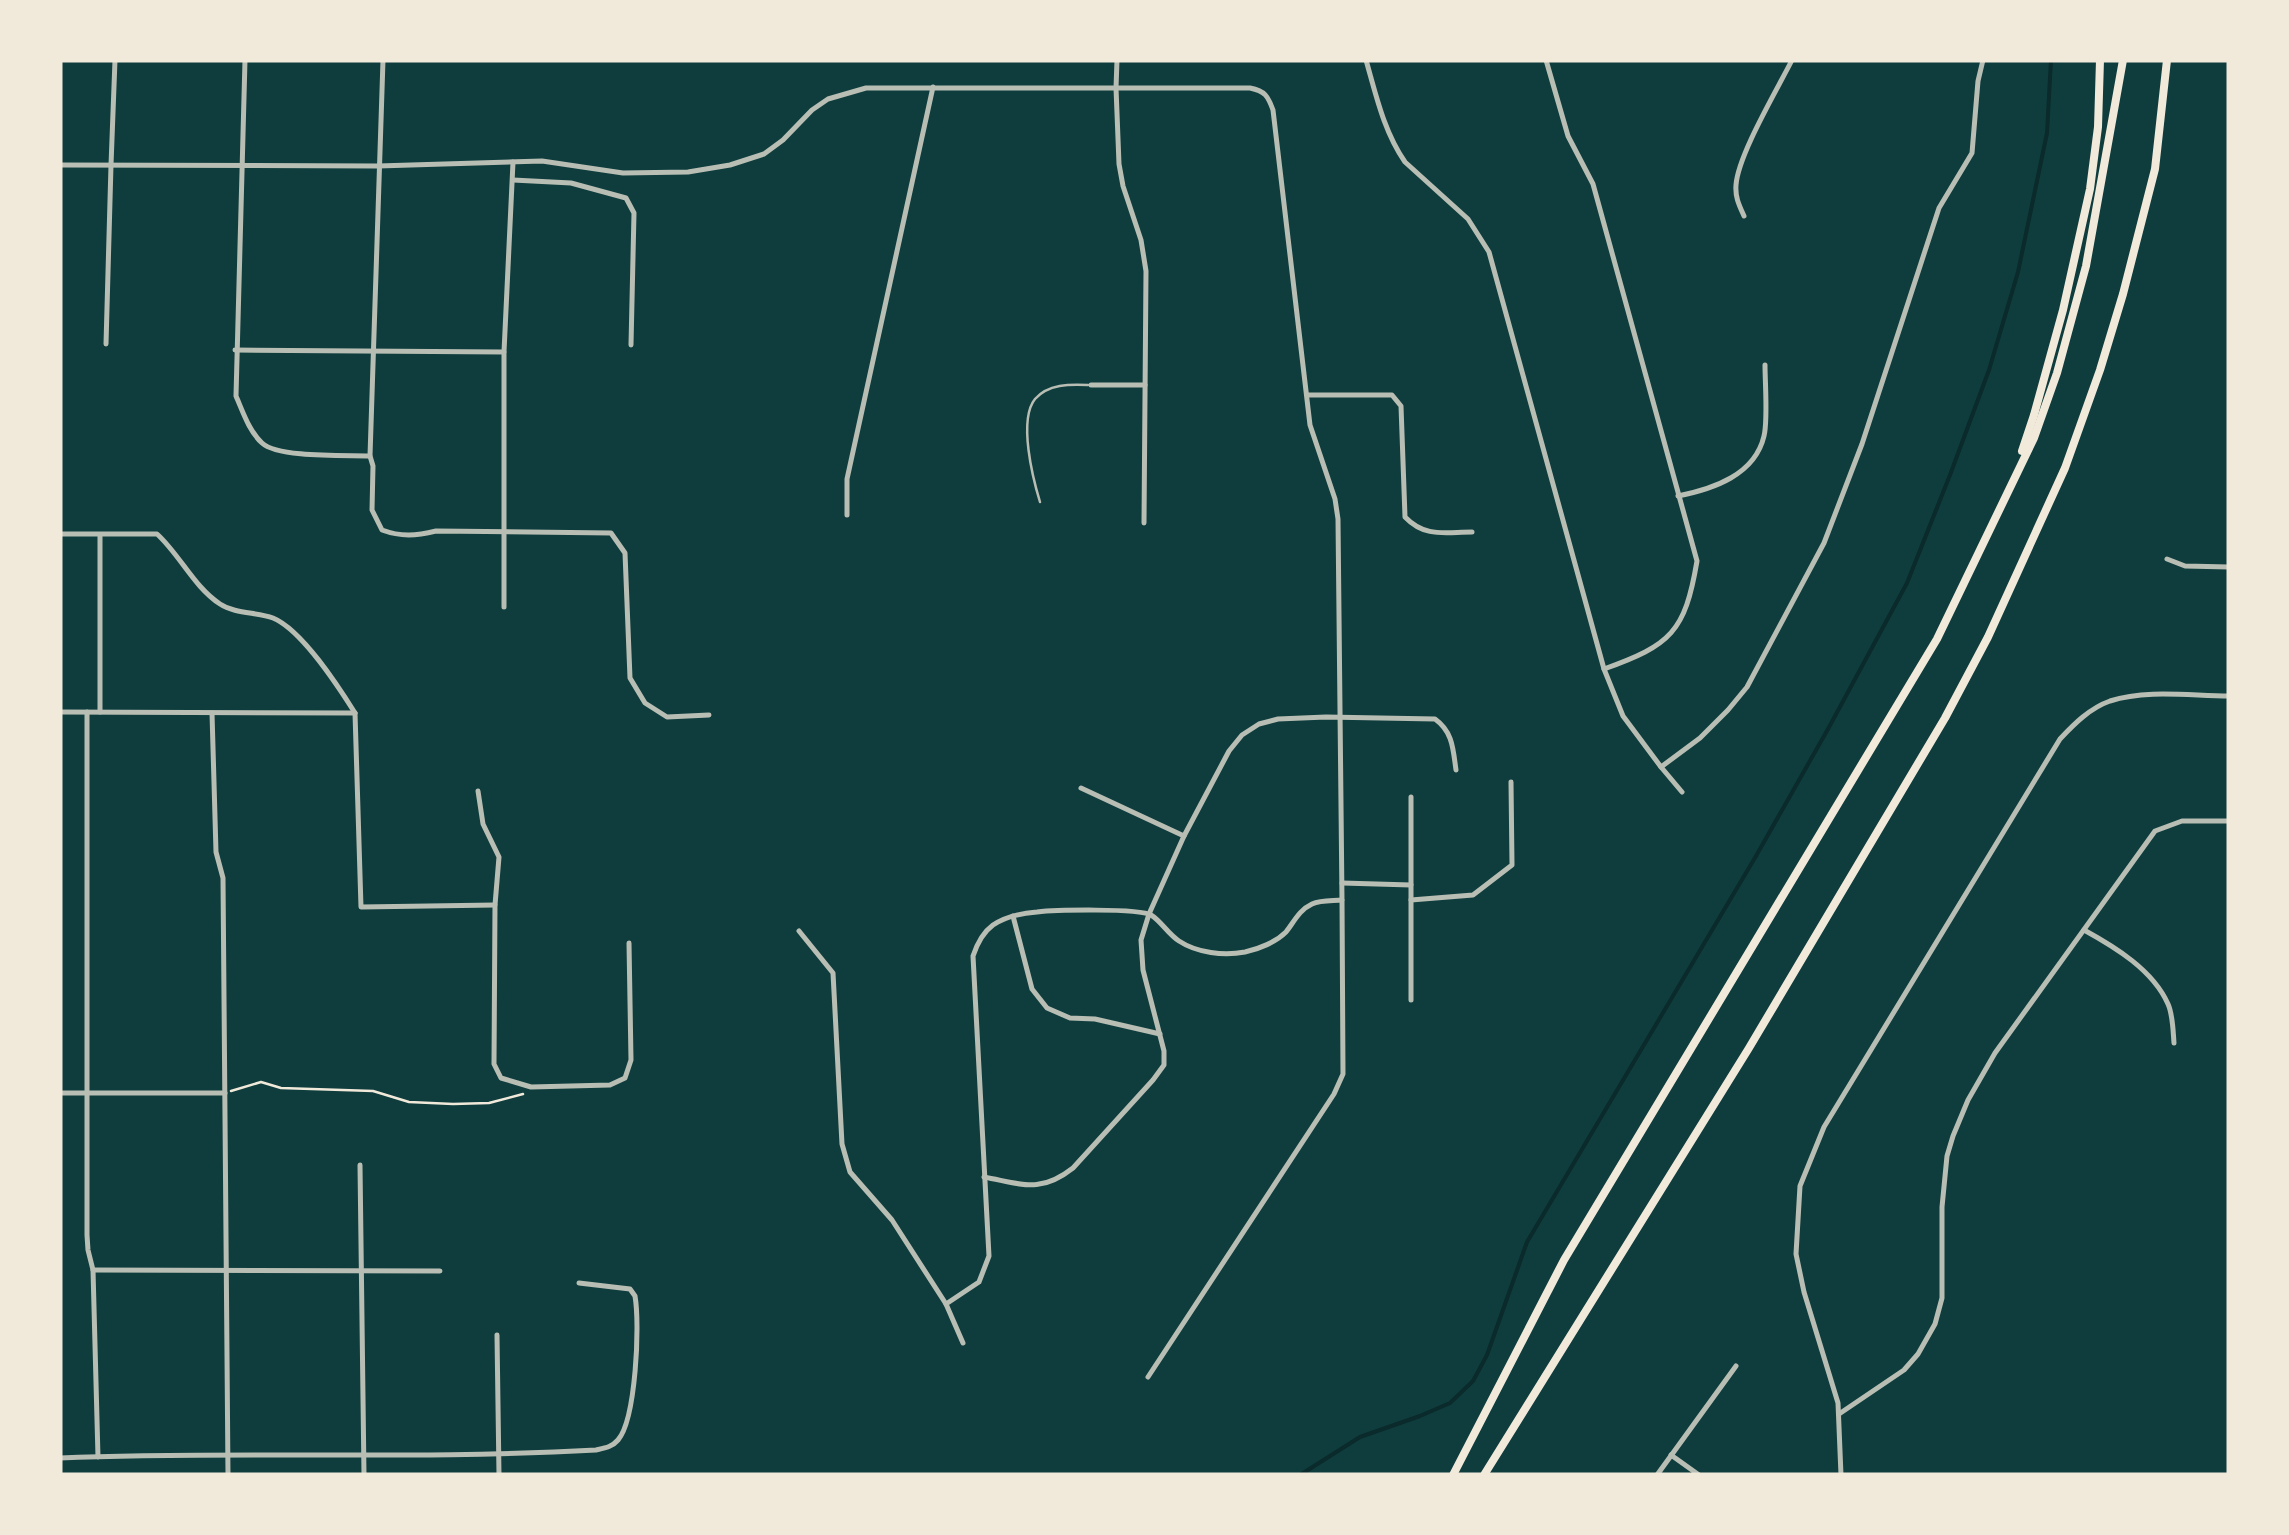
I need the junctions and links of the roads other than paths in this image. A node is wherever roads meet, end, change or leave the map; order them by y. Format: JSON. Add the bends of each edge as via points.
{"nodes":[{"id":1,"x":115,"y":60,"type":"edge"},
{"id":2,"x":246,"y":60,"type":"edge"},
{"id":3,"x":383,"y":60,"type":"edge"},
{"id":4,"x":1117,"y":60,"type":"edge"},
{"id":5,"x":1366,"y":60,"type":"edge"},
{"id":6,"x":1546,"y":60,"type":"edge"},
{"id":7,"x":1792,"y":60,"type":"edge"},
{"id":8,"x":1983,"y":60,"type":"edge"},
{"id":9,"x":2100,"y":60,"type":"edge"},
{"id":10,"x":2124,"y":60,"type":"edge"},
{"id":11,"x":2168,"y":60,"type":"edge"},
{"id":12,"x":932,"y":87,"type":"junction"},
{"id":13,"x":1116,"y":88,"type":"junction"},
{"id":14,"x":513,"y":162,"type":"junction"},
{"id":15,"x":60,"y":166,"type":"edge"},
{"id":16,"x":111,"y":166,"type":"junction"},
{"id":17,"x":241,"y":166,"type":"junction"},
{"id":18,"x":378,"y":166,"type":"junction"},
{"id":19,"x":512,"y":180,"type":"junction"},
{"id":20,"x":1744,"y":216,"type":"dead end"},
{"id":21,"x":106,"y":344,"type":"dead end"},
{"id":22,"x":631,"y":345,"type":"dead end"},
{"id":23,"x":235,"y":350,"type":"junction"},
{"id":24,"x":372,"y":351,"type":"junction"},
{"id":25,"x":504,"y":352,"type":"junction"},
{"id":26,"x":1765,"y":365,"type":"dead end"},
{"id":27,"x":1090,"y":385,"type":"joint"},
{"id":28,"x":1145,"y":385,"type":"junction"},
{"id":29,"x":1307,"y":395,"type":"junction"},
{"id":30,"x":370,"y":456,"type":"junction"},
{"id":31,"x":2010,"y":485,"type":"junction"},
{"id":32,"x":1678,"y":496,"type":"junction"},
{"id":33,"x":1040,"y":502,"type":"dead end"},
{"id":34,"x":847,"y":514,"type":"dead end"},
{"id":35,"x":1144,"y":523,"type":"dead end"},
{"id":36,"x":504,"y":532,"type":"junction"},
{"id":37,"x":1472,"y":532,"type":"dead end"},
{"id":38,"x":60,"y":534,"type":"edge"},
{"id":39,"x":100,"y":534,"type":"junction"},
{"id":40,"x":2167,"y":559,"type":"dead end"},
{"id":41,"x":2229,"y":568,"type":"edge"},
{"id":42,"x":504,"y":607,"type":"dead end"},
{"id":43,"x":1604,"y":669,"type":"junction"},
{"id":44,"x":2229,"y":696,"type":"edge"},
{"id":45,"x":60,"y":712,"type":"edge"},
{"id":46,"x":86,"y":712,"type":"junction"},
{"id":47,"x":100,"y":712,"type":"junction"},
{"id":48,"x":212,"y":713,"type":"junction"},
{"id":49,"x":355,"y":713,"type":"junction"},
{"id":50,"x":709,"y":715,"type":"dead end"},
{"id":51,"x":1340,"y":717,"type":"junction"},
{"id":52,"x":1661,"y":767,"type":"junction"},
{"id":53,"x":1456,"y":770,"type":"dead end"},
{"id":54,"x":1511,"y":782,"type":"dead end"},
{"id":55,"x":1081,"y":788,"type":"dead end"},
{"id":56,"x":478,"y":792,"type":"dead end"},
{"id":57,"x":1682,"y":792,"type":"dead end"},
{"id":58,"x":1412,"y":798,"type":"dead end"},
{"id":59,"x":2229,"y":821,"type":"edge"},
{"id":60,"x":1184,"y":836,"type":"junction"},
{"id":61,"x":1342,"y":883,"type":"junction"},
{"id":62,"x":1411,"y":885,"type":"junction"},
{"id":63,"x":1342,"y":900,"type":"junction"},
{"id":64,"x":1411,"y":900,"type":"junction"},
{"id":65,"x":495,"y":905,"type":"junction"},
{"id":66,"x":1149,"y":914,"type":"junction"},
{"id":67,"x":1013,"y":916,"type":"junction"},
{"id":68,"x":799,"y":930,"type":"dead end"},
{"id":69,"x":2084,"y":930,"type":"junction"},
{"id":70,"x":629,"y":944,"type":"dead end"},
{"id":71,"x":1411,"y":1000,"type":"dead end"},
{"id":72,"x":1160,"y":1034,"type":"junction"},
{"id":73,"x":2174,"y":1044,"type":"dead end"},
{"id":74,"x":60,"y":1093,"type":"edge"},
{"id":75,"x":86,"y":1093,"type":"junction"},
{"id":76,"x":225,"y":1093,"type":"junction"},
{"id":77,"x":360,"y":1165,"type":"dead end"},
{"id":78,"x":984,"y":1176,"type":"junction"},
{"id":79,"x":94,"y":1270,"type":"junction"},
{"id":80,"x":225,"y":1271,"type":"junction"},
{"id":81,"x":440,"y":1271,"type":"dead end"},
{"id":82,"x":361,"y":1272,"type":"junction"},
{"id":83,"x":579,"y":1284,"type":"dead end"},
{"id":84,"x":946,"y":1304,"type":"junction"},
{"id":85,"x":497,"y":1335,"type":"dead end"},
{"id":86,"x":963,"y":1343,"type":"dead end"},
{"id":87,"x":1736,"y":1366,"type":"dead end"},
{"id":88,"x":1148,"y":1377,"type":"dead end"},
{"id":89,"x":1839,"y":1414,"type":"junction"},
{"id":90,"x":228,"y":1454,"type":"junction"},
{"id":91,"x":364,"y":1455,"type":"junction"},
{"id":92,"x":1671,"y":1455,"type":"junction"},
{"id":93,"x":98,"y":1456,"type":"junction"},
{"id":94,"x":498,"y":1456,"type":"junction"},
{"id":95,"x":60,"y":1458,"type":"edge"},
{"id":96,"x":228,"y":1475,"type":"edge"},
{"id":97,"x":364,"y":1475,"type":"edge"},
{"id":98,"x":499,"y":1475,"type":"edge"},
{"id":99,"x":1453,"y":1475,"type":"edge"},
{"id":100,"x":1484,"y":1475,"type":"edge"},
{"id":101,"x":1657,"y":1475,"type":"edge"},
{"id":102,"x":1699,"y":1475,"type":"edge"},
{"id":103,"x":1842,"y":1475,"type":"edge"}],
"edges":[{"from":1,"to":16,"type":"street"},
{"from":2,"to":17,"type":"street"},
{"from":3,"to":18,"type":"street"},
{"from":4,"to":13,"type":"street"},
{"from":5,"to":43,"type":"street","via":[[1399,152],[1468,219],[1488,252]]},
{"from":6,"to":32,"type":"street","via":[[1568,136],[1593,184]]},
{"from":7,"to":20,"type":"street","via":[[1741,162],[1736,198]]},
{"from":8,"to":52,"type":"street","via":[[1972,153],[1939,208],[1824,542],[1746,687],[1700,738]]},
{"from":9,"to":31,"type":"highway","via":[[2090,189],[2044,380]]},
{"from":10,"to":31,"type":"highway","via":[[2086,266],[2057,373]]},
{"from":11,"to":100,"type":"highway","via":[[2156,169],[2106,351],[2065,468],[1988,637],[1750,1048]]},
{"from":12,"to":13,"type":"street"},
{"from":12,"to":14,"type":"street","via":[[866,88],[828,99],[764,154],[730,166],[624,173]]},
{"from":12,"to":34,"type":"street","via":[[847,479]]},
{"from":13,"to":28,"type":"street","via":[[1119,164],[1146,271]]},
{"from":13,"to":29,"type":"street","via":[[1250,88],[1268,97]]},
{"from":14,"to":18,"type":"street"},
{"from":14,"to":19,"type":"street"},
{"from":15,"to":16,"type":"street"},
{"from":16,"to":17,"type":"street"},
{"from":16,"to":21,"type":"street"},
{"from":17,"to":18,"type":"street"},
{"from":17,"to":23,"type":"street"},
{"from":18,"to":24,"type":"street"},
{"from":19,"to":22,"type":"street","via":[[571,182],[626,198],[634,213]]},
{"from":19,"to":25,"type":"street"},
{"from":23,"to":24,"type":"street"},
{"from":23,"to":30,"type":"street","via":[[236,396],[264,446]]},
{"from":24,"to":25,"type":"street"},
{"from":24,"to":30,"type":"street"},
{"from":25,"to":36,"type":"street"},
{"from":26,"to":32,"type":"street","via":[[1764,437],[1749,464],[1725,482]]},
{"from":27,"to":28,"type":"street"},
{"from":27,"to":33,"type":"lane","via":[[1049,389],[1029,410],[1030,468]]},
{"from":28,"to":35,"type":"street"},
{"from":29,"to":37,"type":"street","via":[[1392,395],[1401,406],[1405,517],[1426,532]]},
{"from":29,"to":51,"type":"street","via":[[1336,499]]},
{"from":30,"to":36,"type":"street","via":[[372,510],[382,530],[418,536]]},
{"from":31,"to":99,"type":"highway","via":[[1938,639],[1564,1260]]},
{"from":32,"to":43,"type":"street","via":[[1697,562],[1686,608],[1665,640]]},
{"from":36,"to":42,"type":"street"},
{"from":36,"to":50,"type":"street","via":[[611,533],[626,553],[630,678],[645,703],[667,717]]},
{"from":38,"to":39,"type":"street"},
{"from":39,"to":47,"type":"street"},
{"from":39,"to":49,"type":"street","via":[[156,534],[224,607],[290,628]]},
{"from":40,"to":41,"type":"street"},
{"from":43,"to":52,"type":"street","via":[[1623,716]]},
{"from":44,"to":89,"type":"street","via":[[2138,695],[2108,702],[2060,739],[1824,1128],[1800,1186],[1796,1254]]},
{"from":45,"to":46,"type":"street"},
{"from":46,"to":47,"type":"street"},
{"from":46,"to":75,"type":"street"},
{"from":47,"to":48,"type":"street"},
{"from":48,"to":49,"type":"street"},
{"from":48,"to":76,"type":"street","via":[[216,852],[223,878]]},
{"from":49,"to":65,"type":"street","via":[[360,908]]},
{"from":51,"to":53,"type":"street","via":[[1435,719],[1451,738]]},
{"from":51,"to":60,"type":"street","via":[[1278,719],[1242,735]]},
{"from":51,"to":61,"type":"street"},
{"from":52,"to":57,"type":"street"},
{"from":54,"to":64,"type":"street","via":[[1512,864],[1473,895]]},
{"from":55,"to":60,"type":"street"},
{"from":56,"to":65,"type":"street","via":[[483,824],[499,857]]},
{"from":58,"to":62,"type":"street"},
{"from":59,"to":69,"type":"street","via":[[2182,820],[2156,831]]},
{"from":60,"to":66,"type":"street"},
{"from":61,"to":62,"type":"street"},
{"from":61,"to":63,"type":"street"},
{"from":62,"to":64,"type":"street"},
{"from":63,"to":66,"type":"street","via":[[1310,905],[1271,943],[1220,954],[1179,941]]},
{"from":63,"to":88,"type":"street","via":[[1343,1074]]},
{"from":64,"to":71,"type":"street"},
{"from":65,"to":70,"type":"street","via":[[494,1064],[501,1078],[530,1087],[610,1085],[625,1078]]},
{"from":66,"to":67,"type":"street"},
{"from":66,"to":72,"type":"street","via":[[1141,940],[1143,970]]},
{"from":67,"to":72,"type":"street","via":[[1032,989],[1047,1008]]},
{"from":67,"to":78,"type":"street","via":[[985,932],[973,956]]},
{"from":68,"to":84,"type":"street","via":[[833,973],[842,1144],[850,1172],[892,1220]]},
{"from":69,"to":73,"type":"street","via":[[2154,981],[2170,1006]]},
{"from":69,"to":89,"type":"street","via":[[1995,1053],[1953,1136],[1935,1324],[1904,1370]]},
{"from":72,"to":78,"type":"street","via":[[1164,1065],[1073,1168],[1048,1184],[1030,1186]]},
{"from":74,"to":75,"type":"street"},
{"from":75,"to":76,"type":"street"},
{"from":75,"to":79,"type":"street","via":[[87,1236]]},
{"from":76,"to":80,"type":"street"},
{"from":77,"to":82,"type":"street"},
{"from":78,"to":84,"type":"street","via":[[989,1256],[972,1288]]},
{"from":79,"to":80,"type":"street"},
{"from":79,"to":93,"type":"street"},
{"from":80,"to":82,"type":"street"},
{"from":80,"to":90,"type":"street"},
{"from":81,"to":82,"type":"street"},
{"from":82,"to":91,"type":"street"},
{"from":83,"to":94,"type":"street","via":[[630,1289],[635,1296],[635,1376],[625,1428],[611,1446],[596,1450]]},
{"from":84,"to":86,"type":"street"},
{"from":85,"to":94,"type":"street"},
{"from":87,"to":92,"type":"street"},
{"from":89,"to":103,"type":"street"},
{"from":90,"to":91,"type":"street"},
{"from":90,"to":93,"type":"street"},
{"from":90,"to":96,"type":"street"},
{"from":91,"to":94,"type":"street"},
{"from":91,"to":97,"type":"street"},
{"from":92,"to":101,"type":"street"},
{"from":92,"to":102,"type":"street"},
{"from":93,"to":95,"type":"street"},
{"from":94,"to":98,"type":"street"}]}
